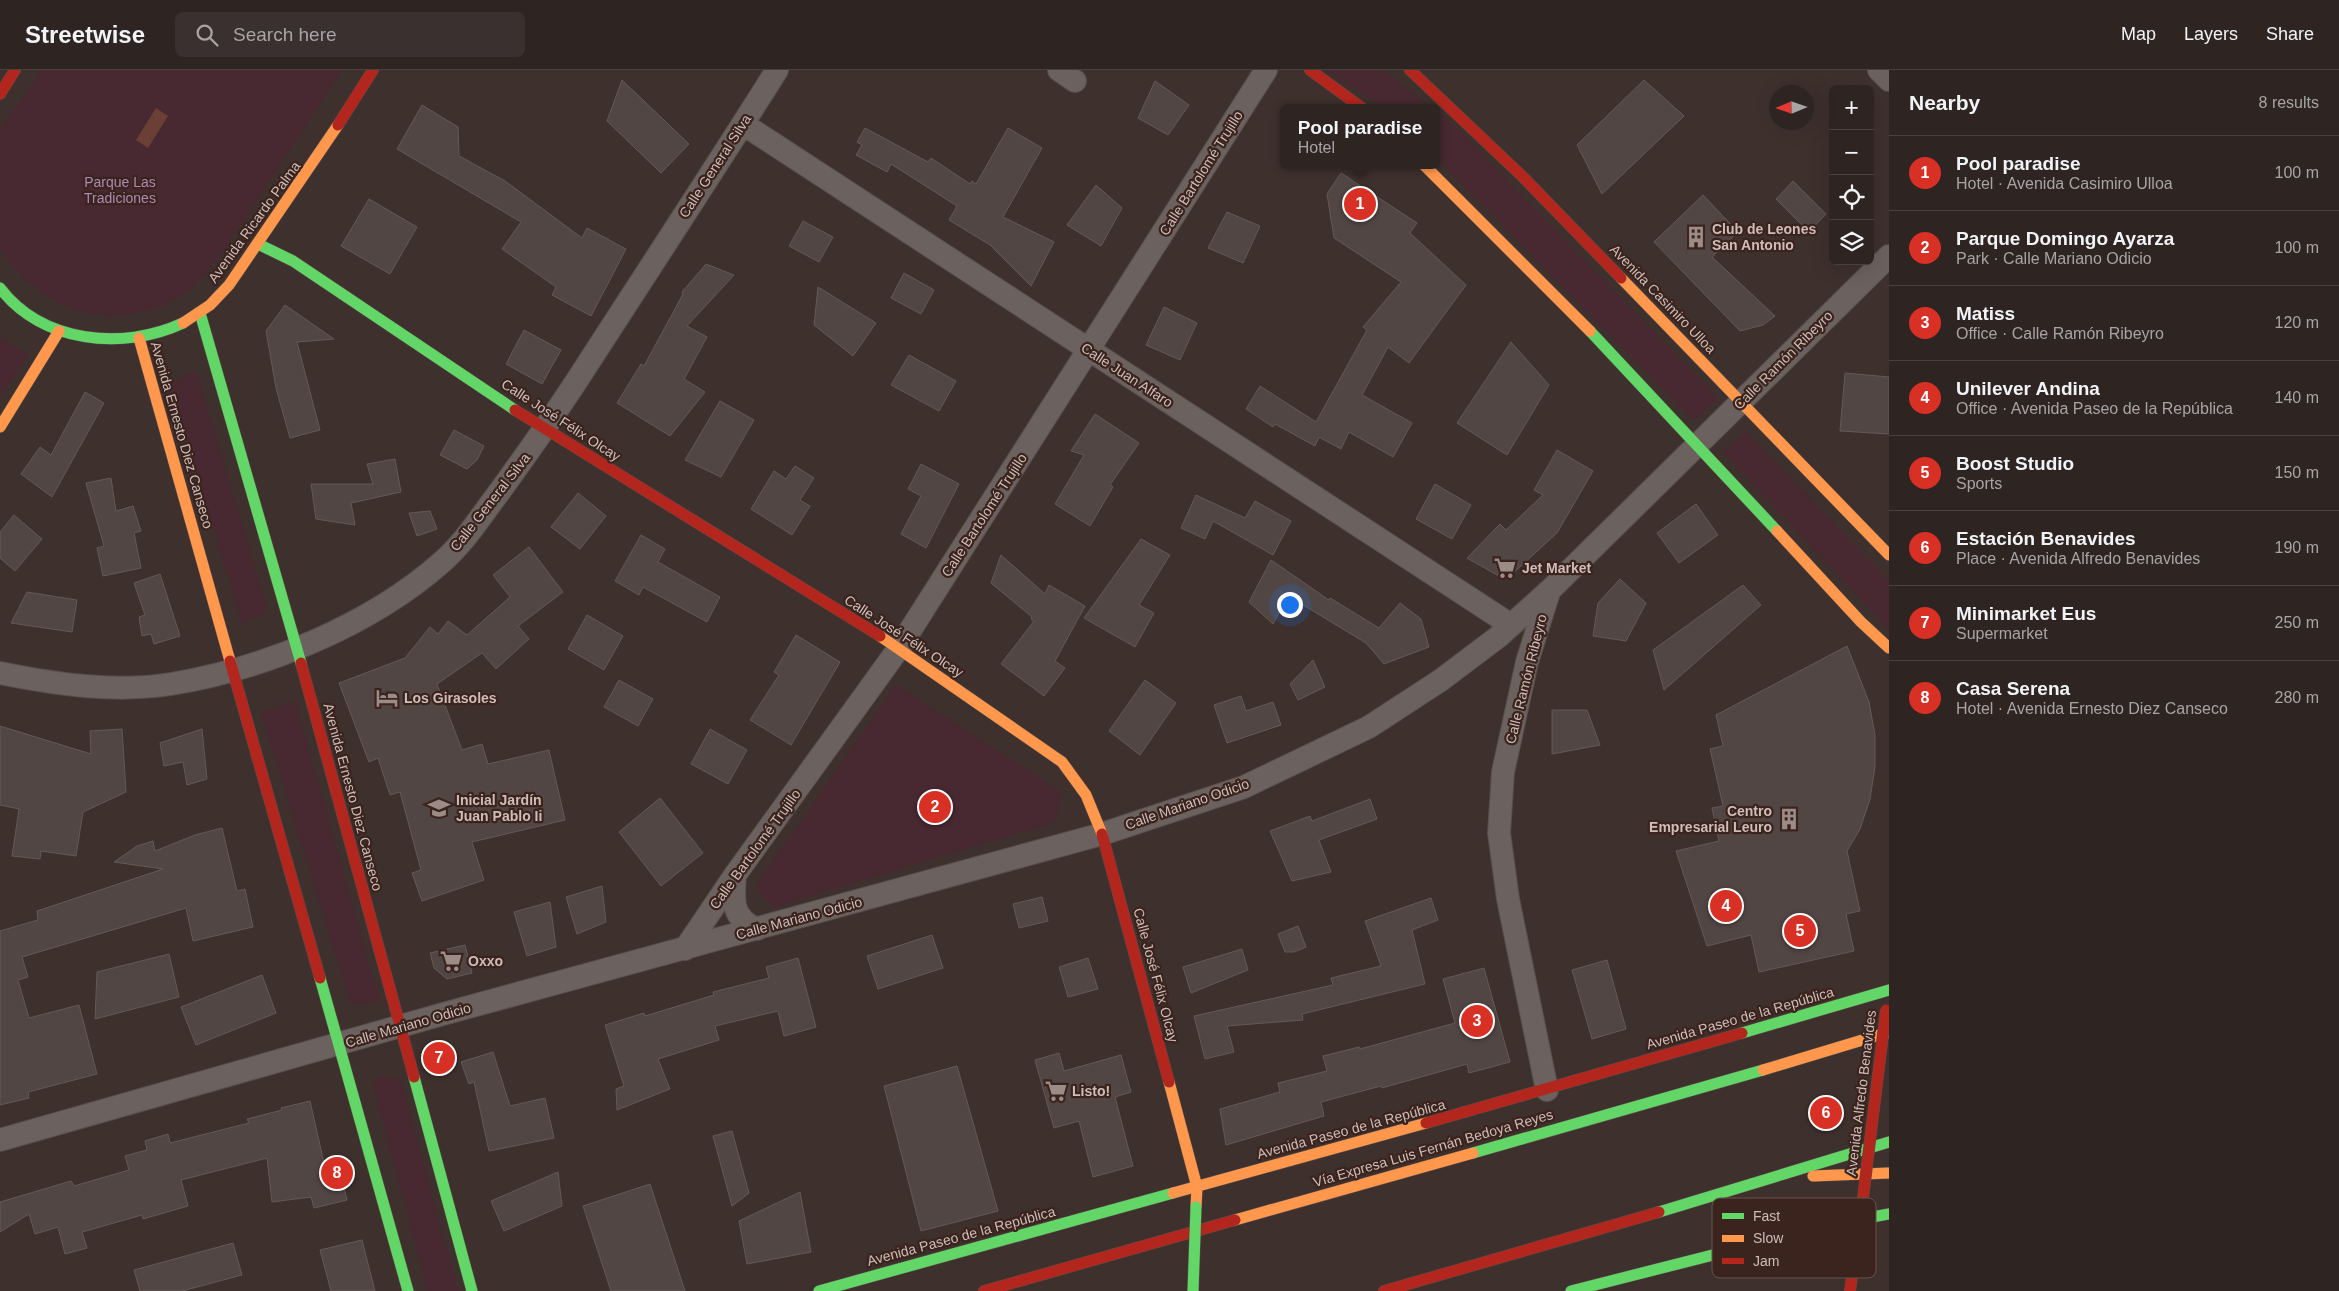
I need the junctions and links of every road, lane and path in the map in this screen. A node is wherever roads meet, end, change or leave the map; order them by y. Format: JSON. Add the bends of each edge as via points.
{"nodes":[{"id":1,"x":373,"y":70,"type":"edge"},
{"id":2,"x":777,"y":70,"type":"edge"},
{"id":3,"x":1266,"y":70,"type":"edge"},
{"id":4,"x":1310,"y":70,"type":"edge"},
{"id":5,"x":1410,"y":70,"type":"edge"},
{"id":6,"x":1879,"y":70,"type":"edge"},
{"id":7,"x":1889,"y":80,"type":"edge"},
{"id":8,"x":1357,"y":104,"type":"edge"},
{"id":9,"x":743,"y":124,"type":"junction"},
{"id":10,"x":1428,"y":169,"type":"edge"},
{"id":11,"x":258,"y":244,"type":"junction"},
{"id":12,"x":1889,"y":256,"type":"edge"},
{"id":13,"x":2,"y":296,"type":"edge"},
{"id":14,"x":200,"y":313,"type":"junction"},
{"id":15,"x":59,"y":331,"type":"junction"},
{"id":16,"x":139,"y":338,"type":"junction"},
{"id":17,"x":1090,"y":351,"type":"junction"},
{"id":18,"x":1741,"y":401,"type":"junction"},
{"id":19,"x":0,"y":427,"type":"edge"},
{"id":20,"x":545,"y":430,"type":"junction"},
{"id":21,"x":1698,"y":444,"type":"junction"},
{"id":22,"x":1889,"y":555,"type":"edge"},
{"id":23,"x":1549,"y":590,"type":"junction"},
{"id":24,"x":1511,"y":625,"type":"junction"},
{"id":25,"x":899,"y":648,"type":"junction"},
{"id":26,"x":1889,"y":648,"type":"edge"},
{"id":27,"x":297,"y":649,"type":"junction"},
{"id":28,"x":233,"y":670,"type":"junction"},
{"id":29,"x":0,"y":673,"type":"edge"},
{"id":30,"x":1102,"y":834,"type":"junction"},
{"id":31,"x":734,"y":875,"type":"junction"},
{"id":32,"x":757,"y":929,"type":"junction"},
{"id":33,"x":685,"y":949,"type":"junction"},
{"id":34,"x":1889,"y":989,"type":"edge"},
{"id":35,"x":400,"y":1028,"type":"junction"},
{"id":36,"x":1889,"y":1032,"type":"edge"},
{"id":37,"x":338,"y":1045,"type":"junction"},
{"id":38,"x":1547,"y":1090,"type":"junction"},
{"id":39,"x":0,"y":1140,"type":"edge"},
{"id":40,"x":1889,"y":1142,"type":"edge"},
{"id":41,"x":1889,"y":1173,"type":"edge"},
{"id":42,"x":1779,"y":1177,"type":"junction"},
{"id":43,"x":1197,"y":1187,"type":"junction"},
{"id":44,"x":1863,"y":1198,"type":"edge"},
{"id":45,"x":1889,"y":1214,"type":"edge"},
{"id":46,"x":1876,"y":1216,"type":"edge"},
{"id":47,"x":1712,"y":1256,"type":"edge"},
{"id":48,"x":1852,"y":1278,"type":"edge"},
{"id":49,"x":408,"y":1291,"type":"edge"},
{"id":50,"x":472,"y":1291,"type":"edge"},
{"id":51,"x":819,"y":1291,"type":"edge"},
{"id":52,"x":984,"y":1291,"type":"edge"},
{"id":53,"x":1193,"y":1291,"type":"edge"},
{"id":54,"x":1384,"y":1291,"type":"edge"},
{"id":55,"x":1571,"y":1291,"type":"edge"},
{"id":56,"x":1850,"y":1291,"type":"edge"}],
"edges":[{"from":1,"to":11,"type":"main road","name":"Avenida Ricardo Palma","via":[[320,155]]},
{"from":2,"to":9,"type":"street","name":"Calle General Silva"},
{"from":3,"to":17,"type":"street","name":"Calle Bartolomé Trujillo"},
{"from":4,"to":8,"type":"main road"},
{"from":5,"to":18,"type":"main road","name":"Avenida Casimiro Ulloa","via":[[1523,177]]},
{"from":6,"to":7,"type":"street"},
{"from":9,"to":17,"type":"street","name":"Calle Juan Alfaro"},
{"from":9,"to":20,"type":"street","name":"Calle General Silva"},
{"from":10,"to":21,"type":"main road","via":[[1513,251]]},
{"from":11,"to":14,"type":"main road","name":"Avenida Ricardo Palma","via":[[219,296]]},
{"from":11,"to":20,"type":"main road","name":"Calle José Félix Olcay","via":[[293,261]]},
{"from":12,"to":18,"type":"street","name":"Calle Ramón Ribeyro"},
{"from":13,"to":15,"type":"main road","name":"Avenida Ricardo Palma"},
{"from":14,"to":16,"type":"main road","name":"Avenida Ricardo Palma","via":[[172,328]]},
{"from":14,"to":27,"type":"main road","name":"Avenida Ernesto Diez Canseco"},
{"from":15,"to":16,"type":"main road","name":"Avenida Ricardo Palma","via":[[102,339]]},
{"from":15,"to":19,"type":"main road"},
{"from":16,"to":28,"type":"main road","name":"Avenida Ernesto Diez Canseco"},
{"from":17,"to":24,"type":"street","name":"Calle Juan Alfaro"},
{"from":17,"to":25,"type":"street","name":"Calle Bartolomé Trujillo"},
{"from":18,"to":21,"type":"street","name":"Calle Ramón Ribeyro"},
{"from":18,"to":22,"type":"main road","name":"Avenida Casimiro Ulloa"},
{"from":20,"to":25,"type":"main road","name":"Calle José Félix Olcay"},
{"from":20,"to":27,"type":"street","name":"Calle General Silva","via":[[464,540],[442,562],[357,621]]},
{"from":21,"to":23,"type":"street","name":"Calle Ramón Ribeyro"},
{"from":21,"to":26,"type":"main road"},
{"from":23,"to":24,"type":"street","name":"Calle Mariano Odicio"},
{"from":23,"to":38,"type":"street","name":"Calle Ramón Ribeyro","via":[[1527,662],[1503,772],[1498,833],[1508,899]]},
{"from":24,"to":30,"type":"street","name":"Calle Mariano Odicio","via":[[1440,680],[1369,727],[1244,787]]},
{"from":25,"to":30,"type":"main road","name":"Calle José Félix Olcay","via":[[1062,762],[1092,804]]},
{"from":25,"to":31,"type":"street","name":"Calle Bartolomé Trujillo"},
{"from":27,"to":28,"type":"street","name":"Calle General Silva"},
{"from":27,"to":35,"type":"main road","name":"Avenida Ernesto Diez Canseco"},
{"from":28,"to":29,"type":"street","name":"Calle General Silva","via":[[169,684],[102,687]]},
{"from":28,"to":37,"type":"main road","name":"Avenida Ernesto Diez Canseco"},
{"from":30,"to":32,"type":"street","name":"Calle Mariano Odicio"},
{"from":30,"to":43,"type":"main road","name":"Calle José Félix Olcay"},
{"from":31,"to":32,"type":"street","via":[[736,911],[744,924]]},
{"from":31,"to":33,"type":"street","name":"Calle Bartolomé Trujillo"},
{"from":32,"to":33,"type":"street","name":"Calle Mariano Odicio"},
{"from":33,"to":35,"type":"street","name":"Calle Mariano Odicio"},
{"from":34,"to":38,"type":"main road","name":"Avenida Paseo de la República"},
{"from":34,"to":44,"type":"main road","name":"Avenida Alfredo Benavides","bridge":true},
{"from":35,"to":37,"type":"street","name":"Calle Mariano Odicio"},
{"from":35,"to":50,"type":"main road","name":"Avenida Ernesto Diez Canseco"},
{"from":36,"to":52,"type":"main road","name":"Vía Expresa Luis Fernán Bedoya Reyes","via":[[1718,1084]]},
{"from":37,"to":39,"type":"street","name":"Calle Mariano Odicio"},
{"from":37,"to":49,"type":"main road","name":"Avenida Ernesto Diez Canseco"},
{"from":38,"to":43,"type":"main road","name":"Avenida Paseo de la República"},
{"from":40,"to":42,"type":"main road"},
{"from":41,"to":42,"type":"main road"},
{"from":42,"to":54,"type":"main road"},
{"from":43,"to":51,"type":"main road","name":"Avenida Paseo de la República"},
{"from":43,"to":53,"type":"main road","name":"Calle José Félix Olcay","bridge":true},
{"from":45,"to":46,"type":"main road"},
{"from":47,"to":55,"type":"main road"},
{"from":48,"to":56,"type":"main road","name":"Avenida Alfredo Benavides"}]}
